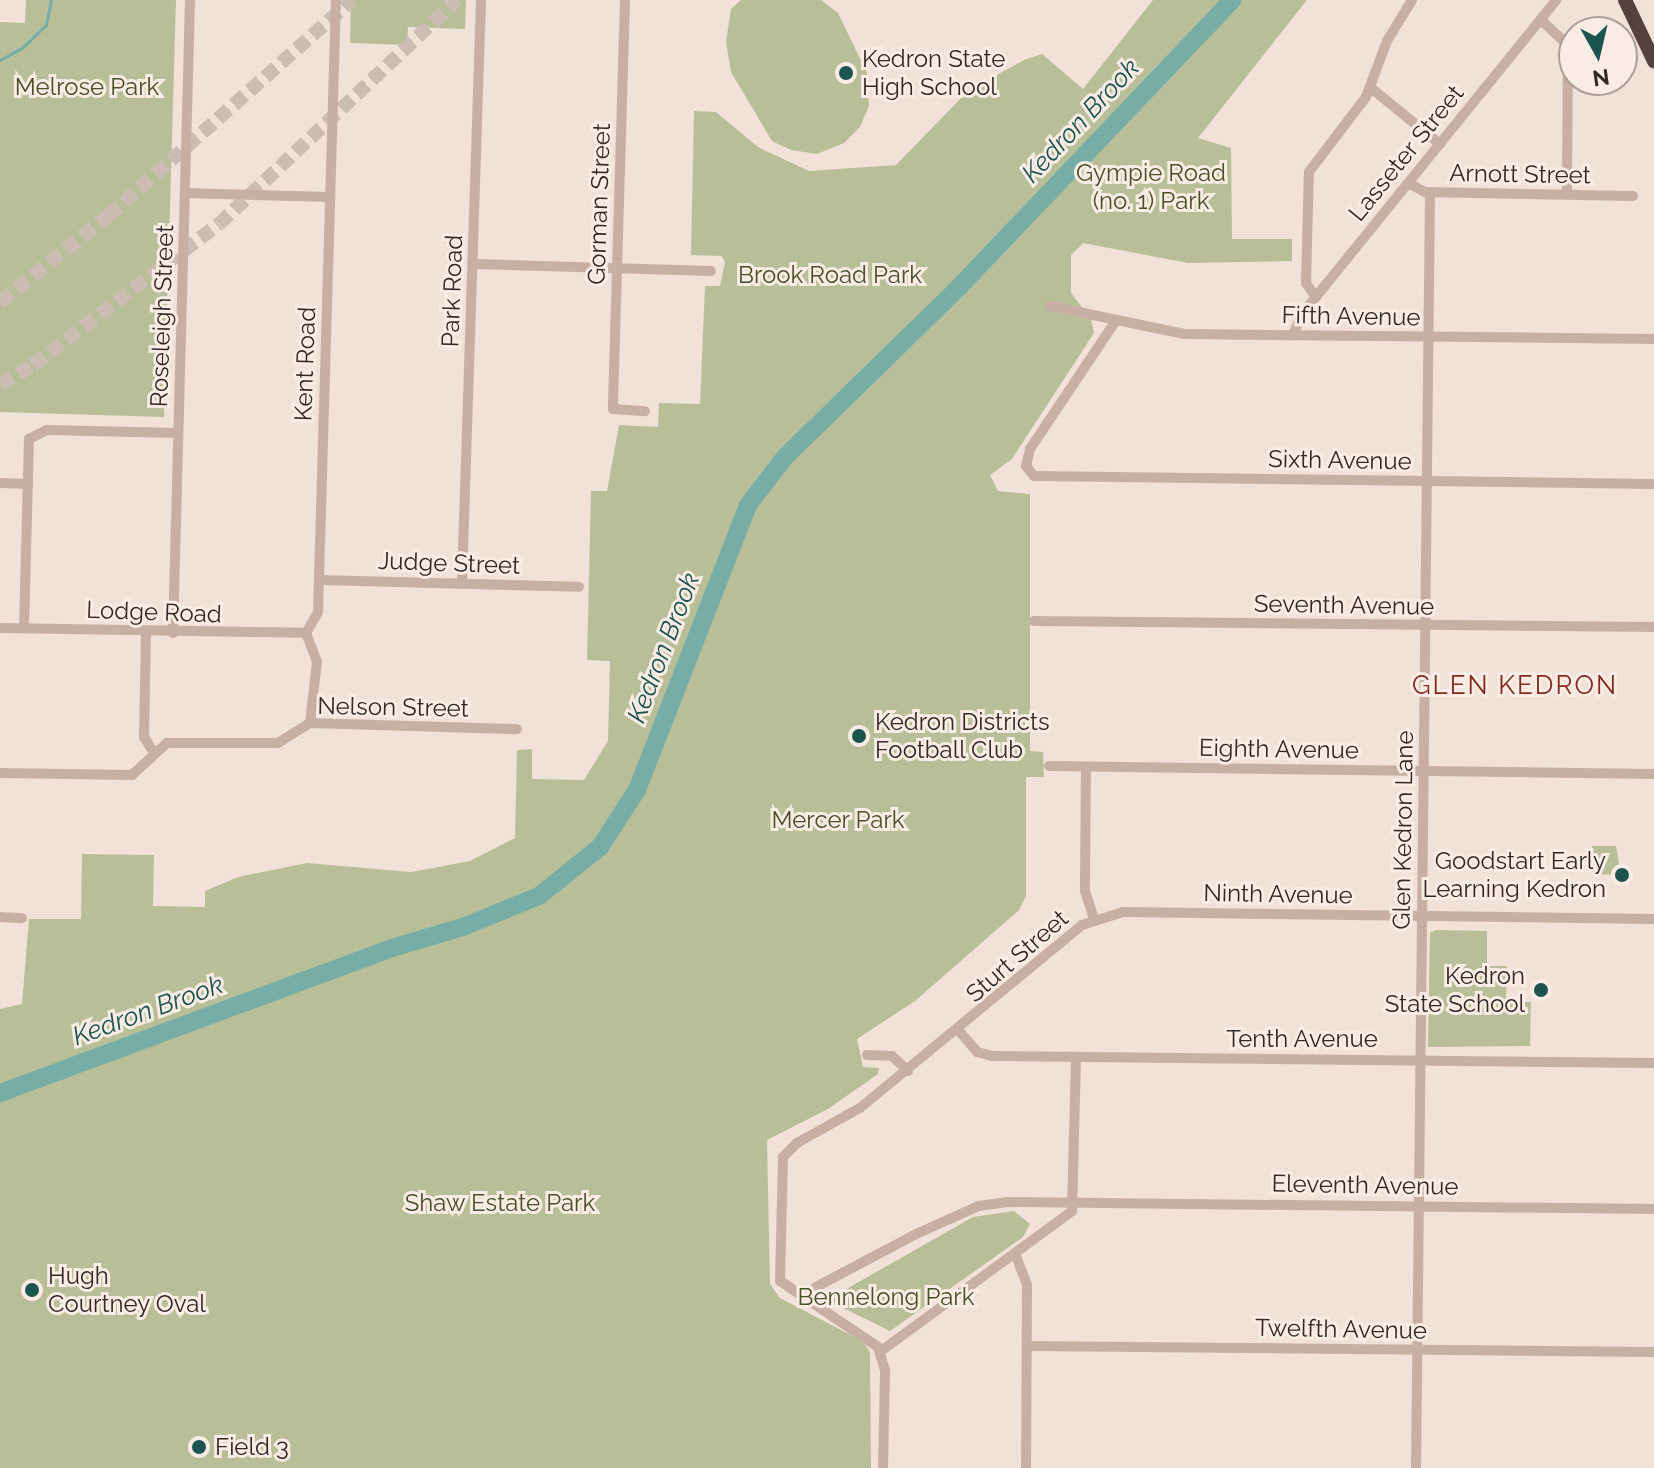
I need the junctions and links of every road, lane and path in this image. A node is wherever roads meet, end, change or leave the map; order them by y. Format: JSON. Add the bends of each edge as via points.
{"nodes":[{"id":1,"x":190,"y":0,"type":"edge"},
{"id":2,"x":336,"y":0,"type":"edge"},
{"id":3,"x":481,"y":0,"type":"edge"},
{"id":4,"x":625,"y":0,"type":"edge"},
{"id":5,"x":1412,"y":0,"type":"edge"},
{"id":6,"x":1556,"y":0,"type":"edge"},
{"id":7,"x":1625,"y":0,"type":"edge"},
{"id":8,"x":1541,"y":20,"type":"junction"},
{"id":9,"x":1653,"y":49,"type":"edge"},
{"id":10,"x":1371,"y":88,"type":"junction"},
{"id":11,"x":1440,"y":144,"type":"junction"},
{"id":12,"x":1408,"y":183,"type":"junction"},
{"id":13,"x":185,"y":193,"type":"junction"},
{"id":14,"x":1430,"y":193,"type":"junction"},
{"id":15,"x":1567,"y":195,"type":"junction"},
{"id":16,"x":1633,"y":196,"type":"dead end"},
{"id":17,"x":330,"y":197,"type":"junction"},
{"id":18,"x":473,"y":264,"type":"junction"},
{"id":19,"x":617,"y":268,"type":"junction"},
{"id":20,"x":711,"y":271,"type":"dead end"},
{"id":21,"x":1316,"y":297,"type":"junction"},
{"id":22,"x":1050,"y":306,"type":"dead end"},
{"id":23,"x":1115,"y":322,"type":"junction"},
{"id":24,"x":1293,"y":335,"type":"junction"},
{"id":25,"x":1428,"y":337,"type":"junction"},
{"id":26,"x":1654,"y":339,"type":"edge"},
{"id":27,"x":645,"y":411,"type":"dead end"},
{"id":28,"x":178,"y":433,"type":"junction"},
{"id":29,"x":1426,"y":481,"type":"junction"},
{"id":30,"x":0,"y":483,"type":"edge"},
{"id":31,"x":28,"y":484,"type":"junction"},
{"id":32,"x":1654,"y":484,"type":"edge"},
{"id":33,"x":319,"y":580,"type":"junction"},
{"id":34,"x":462,"y":582,"type":"junction"},
{"id":35,"x":579,"y":587,"type":"dead end"},
{"id":36,"x":1034,"y":621,"type":"dead end"},
{"id":37,"x":1425,"y":627,"type":"junction"},
{"id":38,"x":1654,"y":627,"type":"edge"},
{"id":39,"x":0,"y":628,"type":"edge"},
{"id":40,"x":24,"y":628,"type":"junction"},
{"id":41,"x":146,"y":632,"type":"junction"},
{"id":42,"x":173,"y":633,"type":"junction"},
{"id":43,"x":306,"y":633,"type":"junction"},
{"id":44,"x":310,"y":723,"type":"junction"},
{"id":45,"x":517,"y":729,"type":"dead end"},
{"id":46,"x":154,"y":753,"type":"junction"},
{"id":47,"x":1049,"y":766,"type":"dead end"},
{"id":48,"x":1086,"y":767,"type":"junction"},
{"id":49,"x":1423,"y":771,"type":"junction"},
{"id":50,"x":0,"y":773,"type":"edge"},
{"id":51,"x":1654,"y":774,"type":"edge"},
{"id":52,"x":1422,"y":916,"type":"junction"},
{"id":53,"x":0,"y":917,"type":"edge"},
{"id":54,"x":22,"y":918,"type":"dead end"},
{"id":55,"x":1094,"y":918,"type":"junction"},
{"id":56,"x":1654,"y":919,"type":"edge"},
{"id":57,"x":959,"y":1031,"type":"junction"},
{"id":58,"x":867,"y":1055,"type":"dead end"},
{"id":59,"x":1076,"y":1057,"type":"junction"},
{"id":60,"x":1420,"y":1060,"type":"junction"},
{"id":61,"x":1654,"y":1063,"type":"edge"},
{"id":62,"x":908,"y":1071,"type":"junction"},
{"id":63,"x":1075,"y":1201,"type":"junction"},
{"id":64,"x":1419,"y":1205,"type":"junction"},
{"id":65,"x":1654,"y":1209,"type":"edge"},
{"id":66,"x":1016,"y":1256,"type":"junction"},
{"id":67,"x":803,"y":1300,"type":"junction"},
{"id":68,"x":1027,"y":1346,"type":"junction"},
{"id":69,"x":1417,"y":1350,"type":"junction"},
{"id":70,"x":881,"y":1351,"type":"junction"},
{"id":71,"x":1654,"y":1352,"type":"edge"},
{"id":72,"x":883,"y":1468,"type":"edge"},
{"id":73,"x":1026,"y":1468,"type":"edge"},
{"id":74,"x":1416,"y":1468,"type":"edge"}],
"edges":[{"from":1,"to":13,"type":"street","name":"Roseleigh Street"},
{"from":2,"to":17,"type":"street","name":"Kent Road"},
{"from":3,"to":18,"type":"street","name":"Park Road"},
{"from":4,"to":19,"type":"street","name":"Gorman Street"},
{"from":5,"to":10,"type":"street","via":[[1387,41]]},
{"from":6,"to":8,"type":"street","name":"Lasseter Street"},
{"from":7,"to":9,"type":"highway"},
{"from":8,"to":11,"type":"street","name":"Lasseter Street"},
{"from":8,"to":15,"type":"street","via":[[1569,49]]},
{"from":10,"to":11,"type":"street"},
{"from":10,"to":21,"type":"street","via":[[1307,178],[1306,283]]},
{"from":11,"to":12,"type":"street","name":"Lasseter Street"},
{"from":12,"to":14,"type":"street","name":"Arnott Street"},
{"from":12,"to":21,"type":"street","name":"Lasseter Street"},
{"from":13,"to":17,"type":"street"},
{"from":13,"to":28,"type":"street","name":"Roseleigh Street"},
{"from":14,"to":15,"type":"street","name":"Arnott Street"},
{"from":14,"to":25,"type":"street","name":"Glen Kedron Lane"},
{"from":15,"to":16,"type":"street","name":"Arnott Street"},
{"from":17,"to":33,"type":"street","name":"Kent Road"},
{"from":18,"to":19,"type":"street"},
{"from":18,"to":34,"type":"street","name":"Park Road"},
{"from":19,"to":20,"type":"street"},
{"from":19,"to":27,"type":"street","name":"Gorman Street","via":[[613,409]]},
{"from":21,"to":24,"type":"street","name":"Lasseter Street"},
{"from":22,"to":23,"type":"street","name":"Fifth Avenue"},
{"from":23,"to":24,"type":"street","name":"Fifth Avenue","via":[[1170,333]]},
{"from":23,"to":29,"type":"street","name":"Sixth Avenue","via":[[1030,449],[1027,470],[1047,477]]},
{"from":24,"to":25,"type":"street","name":"Fifth Avenue"},
{"from":25,"to":26,"type":"street","name":"Fifth Avenue"},
{"from":25,"to":29,"type":"street","name":"Glen Kedron Lane"},
{"from":28,"to":31,"type":"street","via":[[38,431],[29,439]]},
{"from":28,"to":42,"type":"street","name":"Roseleigh Street"},
{"from":29,"to":32,"type":"street","name":"Sixth Avenue"},
{"from":29,"to":37,"type":"street","name":"Glen Kedron Lane"},
{"from":30,"to":31,"type":"street"},
{"from":31,"to":40,"type":"street"},
{"from":33,"to":34,"type":"street","name":"Judge Street"},
{"from":33,"to":43,"type":"street","name":"Kent Road","via":[[316,621]]},
{"from":34,"to":35,"type":"street","name":"Judge Street"},
{"from":36,"to":37,"type":"street","name":"Seventh Avenue"},
{"from":37,"to":38,"type":"street","name":"Seventh Avenue"},
{"from":37,"to":49,"type":"street","name":"Glen Kedron Lane"},
{"from":39,"to":40,"type":"street","name":"Lodge Road"},
{"from":40,"to":41,"type":"street","name":"Lodge Road"},
{"from":41,"to":42,"type":"street","name":"Lodge Road"},
{"from":41,"to":46,"type":"street","via":[[144,737]]},
{"from":42,"to":43,"type":"street","name":"Lodge Road"},
{"from":43,"to":44,"type":"street","via":[[317,661]]},
{"from":44,"to":45,"type":"street","name":"Nelson Street"},
{"from":44,"to":46,"type":"street","name":"Nelson Street","via":[[278,743],[175,740]]},
{"from":46,"to":50,"type":"street","name":"Nelson Street","via":[[137,773],[125,776]]},
{"from":47,"to":48,"type":"street","name":"Eighth Avenue"},
{"from":48,"to":49,"type":"street","name":"Eighth Avenue"},
{"from":48,"to":55,"type":"street","name":"Sturt Street","via":[[1085,891]]},
{"from":49,"to":51,"type":"street","name":"Eighth Avenue"},
{"from":49,"to":52,"type":"street","name":"Glen Kedron Lane"},
{"from":52,"to":55,"type":"street","name":"Ninth Avenue","via":[[1123,912]]},
{"from":52,"to":56,"type":"street","name":"Ninth Avenue"},
{"from":52,"to":60,"type":"street","name":"Glen Kedron Lane"},
{"from":53,"to":54,"type":"street"},
{"from":55,"to":57,"type":"street","name":"Sturt Street"},
{"from":57,"to":59,"type":"street","name":"Tenth Avenue","via":[[987,1056]]},
{"from":57,"to":62,"type":"street","name":"Sturt Street"},
{"from":58,"to":62,"type":"street","via":[[892,1056]]},
{"from":59,"to":60,"type":"street","name":"Tenth Avenue"},
{"from":59,"to":63,"type":"street"},
{"from":60,"to":61,"type":"street","name":"Tenth Avenue"},
{"from":60,"to":64,"type":"street","name":"Glen Kedron Lane"},
{"from":62,"to":67,"type":"street","name":"Sturt Street","via":[[840,1122],[789,1149],[780,1169],[779,1278]]},
{"from":63,"to":64,"type":"street","name":"Eleventh Avenue"},
{"from":63,"to":66,"type":"street","via":[[1060,1223]]},
{"from":63,"to":67,"type":"street","name":"Eleventh Avenue","via":[[979,1206],[816,1287]]},
{"from":64,"to":65,"type":"street","name":"Eleventh Avenue"},
{"from":64,"to":69,"type":"street","name":"Glen Kedron Lane"},
{"from":66,"to":68,"type":"street","via":[[1027,1279]]},
{"from":66,"to":70,"type":"street"},
{"from":67,"to":70,"type":"street","via":[[872,1339]]},
{"from":68,"to":69,"type":"street","name":"Twelfth Avenue"},
{"from":68,"to":73,"type":"street"},
{"from":69,"to":71,"type":"street","name":"Twelfth Avenue"},
{"from":69,"to":74,"type":"street","name":"Glen Kedron Lane"},
{"from":70,"to":72,"type":"street"}]}
